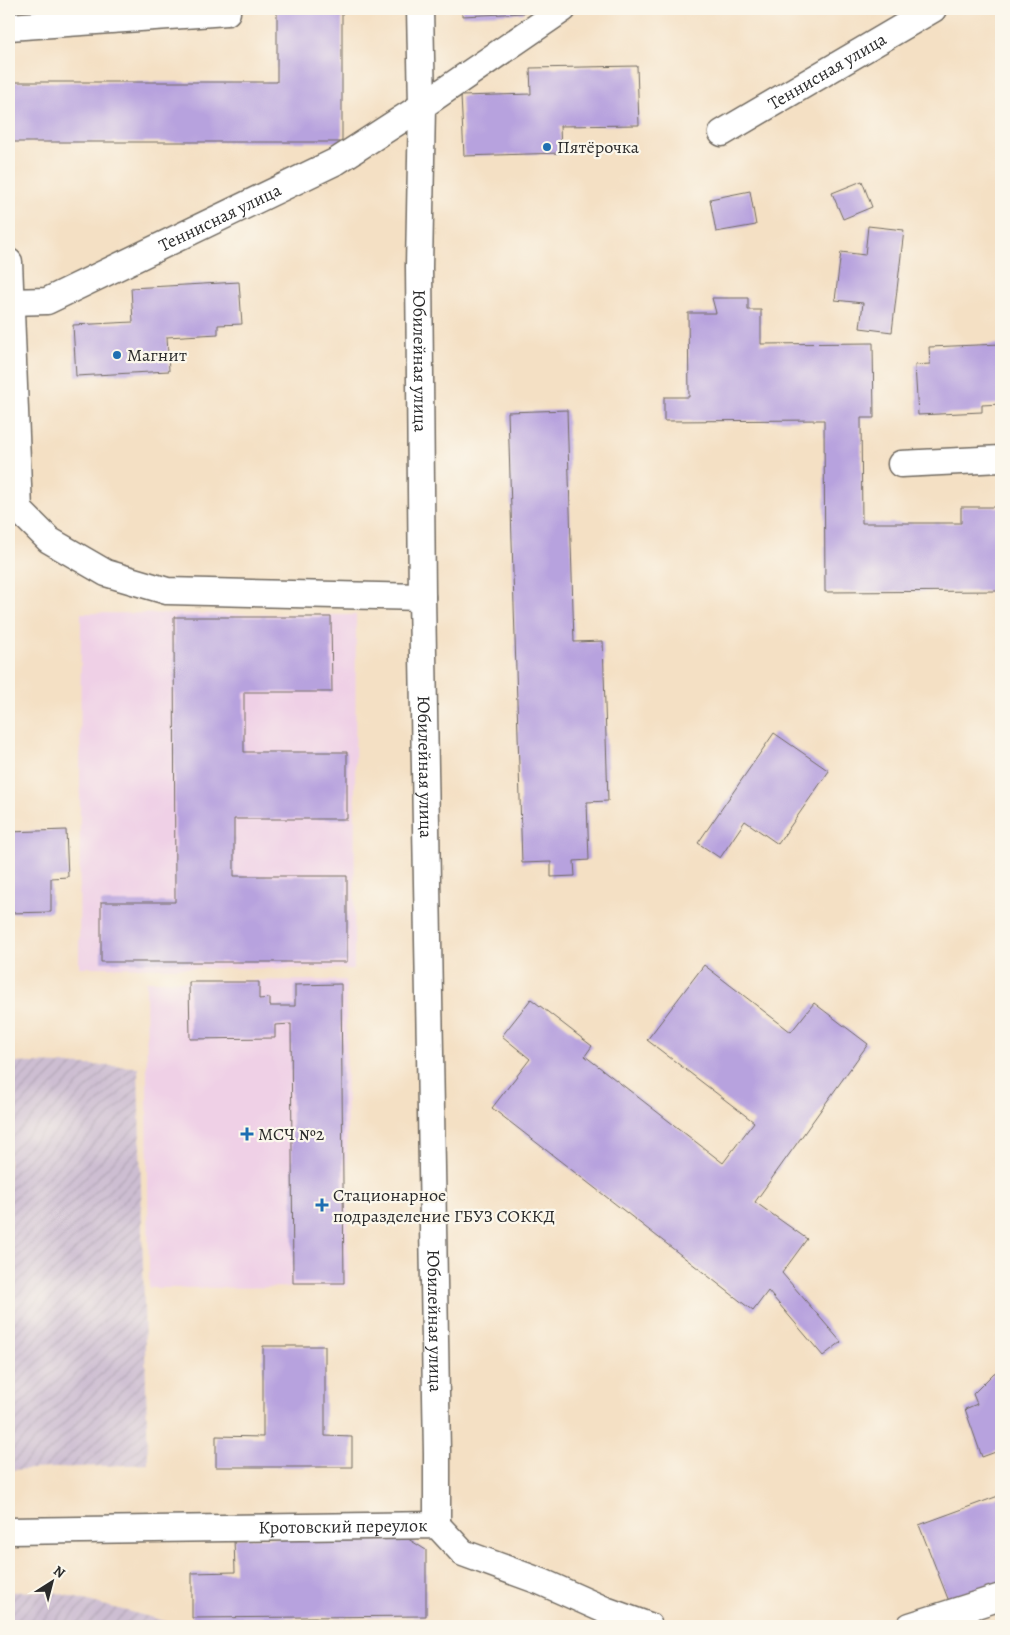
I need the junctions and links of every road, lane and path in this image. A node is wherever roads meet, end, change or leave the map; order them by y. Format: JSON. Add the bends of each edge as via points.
{"nodes":[{"id":1,"x":227,"y":9,"type":"edge"},
{"id":2,"x":420,"y":9,"type":"edge"},
{"id":3,"x":563,"y":9,"type":"edge"},
{"id":4,"x":933,"y":9,"type":"edge"},
{"id":5,"x":9,"y":27,"type":"edge"},
{"id":6,"x":422,"y":106,"type":"junction"},
{"id":7,"x":722,"y":133,"type":"dead end"},
{"id":8,"x":9,"y":262,"type":"edge"},
{"id":9,"x":10,"y":302,"type":"edge"},
{"id":10,"x":1001,"y":459,"type":"edge"},
{"id":11,"x":901,"y":464,"type":"dead end"},
{"id":12,"x":14,"y":515,"type":"edge"},
{"id":13,"x":422,"y":597,"type":"junction"},
{"id":14,"x":436,"y":1525,"type":"junction"},
{"id":15,"x":9,"y":1531,"type":"edge"},
{"id":16,"x":1001,"y":1596,"type":"edge"},
{"id":17,"x":649,"y":1626,"type":"edge"},
{"id":18,"x":910,"y":1626,"type":"edge"}],
"edges":[{"from":1,"to":5,"type":"street","via":[[227,12]]},
{"from":2,"to":6,"type":"street","name":"Юбилейная улица"},
{"from":3,"to":6,"type":"street","name":"Теннисная улица"},
{"from":4,"to":7,"type":"street","name":"Теннисная улица"},
{"from":6,"to":9,"type":"street","name":"Теннисная улица","via":[[337,161],[47,301]]},
{"from":6,"to":13,"type":"street","name":"Юбилейная улица","via":[[419,267]]},
{"from":8,"to":9,"type":"street"},
{"from":9,"to":12,"type":"street"},
{"from":10,"to":11,"type":"street"},
{"from":12,"to":13,"type":"street","via":[[106,573],[168,591]]},
{"from":13,"to":14,"type":"street","name":"Юбилейная улица"},
{"from":14,"to":15,"type":"street","name":"Кротовский переулок"},
{"from":14,"to":17,"type":"street","name":"Кротовский переулок","via":[[464,1553]]},
{"from":16,"to":18,"type":"street"}]}
